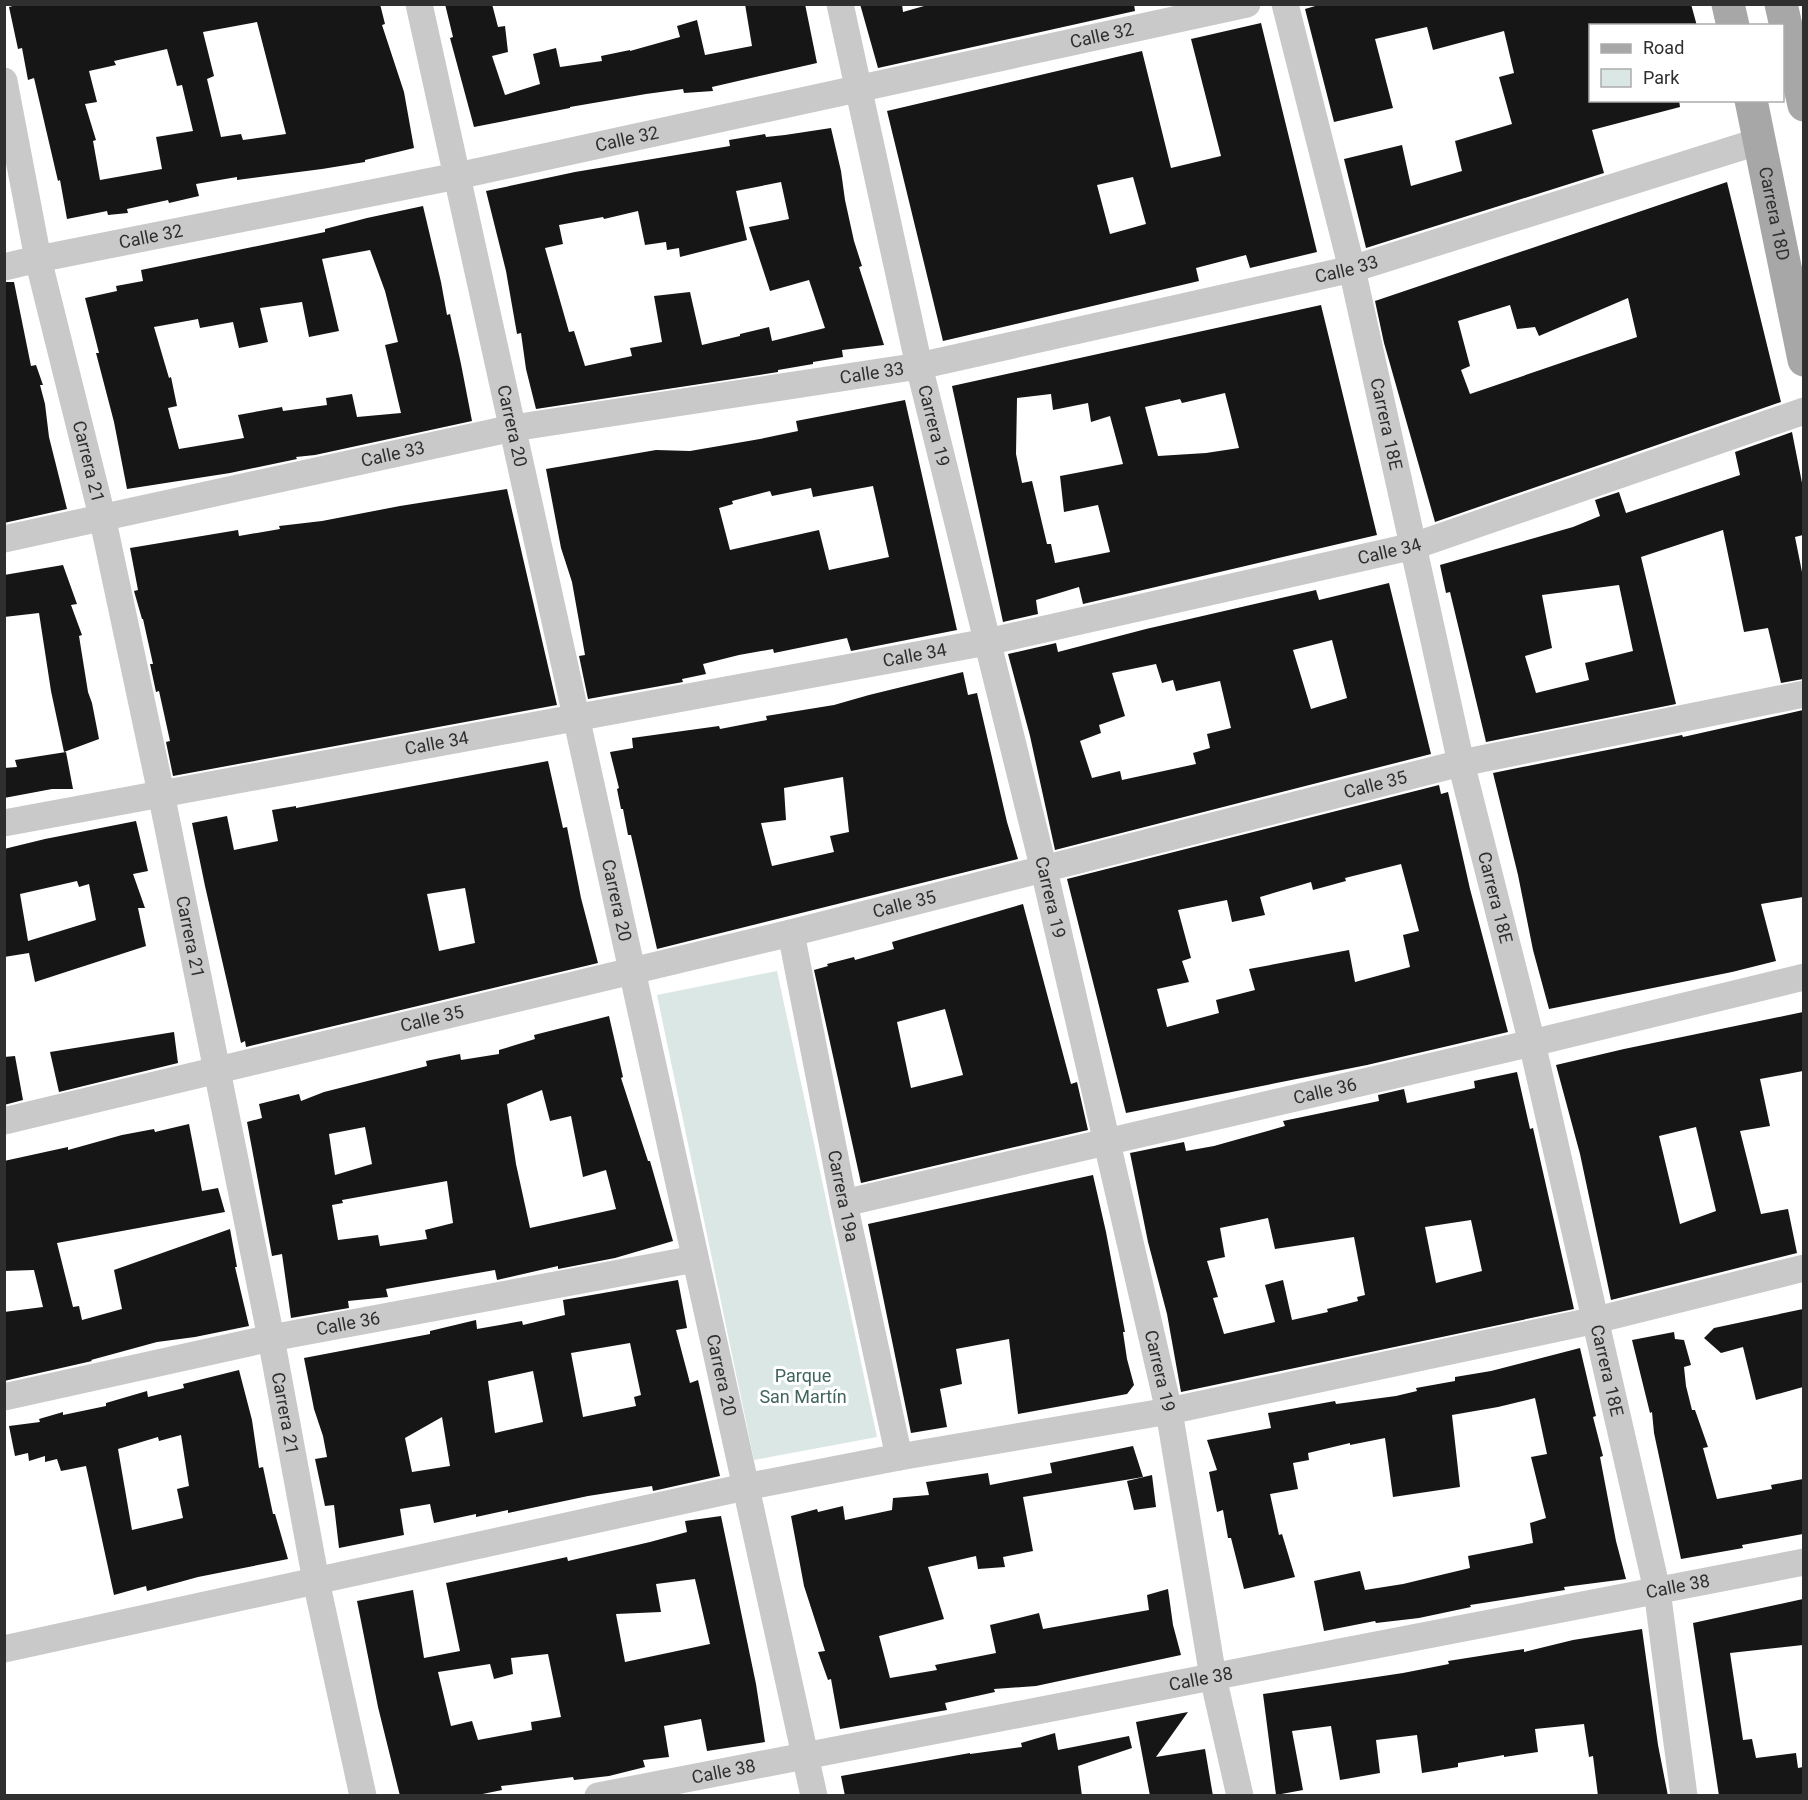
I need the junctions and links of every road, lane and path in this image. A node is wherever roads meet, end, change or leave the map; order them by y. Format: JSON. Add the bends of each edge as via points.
{"nodes":[{"id":1,"x":419,"y":4,"type":"edge"},
{"id":2,"x":840,"y":4,"type":"edge"},
{"id":3,"x":1247,"y":4,"type":"edge"},
{"id":4,"x":1285,"y":4,"type":"edge"},
{"id":5,"x":1728,"y":4,"type":"edge"},
{"id":6,"x":1781,"y":4,"type":"edge"},
{"id":7,"x":1733,"y":24,"type":"edge"},
{"id":8,"x":4,"y":81,"type":"edge"},
{"id":9,"x":859,"y":90,"type":"junction"},
{"id":10,"x":1751,"y":102,"type":"edge"},
{"id":11,"x":1803,"y":102,"type":"edge"},
{"id":12,"x":1760,"y":141,"type":"junction"},
{"id":13,"x":457,"y":176,"type":"junction"},
{"id":14,"x":38,"y":259,"type":"junction"},
{"id":15,"x":4,"y":267,"type":"edge"},
{"id":16,"x":1352,"y":269,"type":"junction"},
{"id":17,"x":1803,"y":360,"type":"edge"},
{"id":18,"x":919,"y":366,"type":"junction"},
{"id":19,"x":1803,"y":411,"type":"edge"},
{"id":20,"x":513,"y":428,"type":"junction"},
{"id":21,"x":102,"y":516,"type":"junction"},
{"id":22,"x":4,"y":539,"type":"edge"},
{"id":23,"x":1414,"y":546,"type":"junction"},
{"id":24,"x":987,"y":642,"type":"junction"},
{"id":25,"x":1803,"y":694,"type":"edge"},
{"id":26,"x":576,"y":717,"type":"junction"},
{"id":27,"x":1461,"y":763,"type":"junction"},
{"id":28,"x":161,"y":793,"type":"junction"},
{"id":29,"x":4,"y":823,"type":"edge"},
{"id":30,"x":1044,"y":870,"type":"junction"},
{"id":31,"x":791,"y":933,"type":"junction"},
{"id":32,"x":632,"y":970,"type":"junction"},
{"id":33,"x":1803,"y":977,"type":"edge"},
{"id":34,"x":1532,"y":1042,"type":"junction"},
{"id":35,"x":217,"y":1069,"type":"junction"},
{"id":36,"x":4,"y":1121,"type":"edge"},
{"id":37,"x":1107,"y":1141,"type":"junction"},
{"id":38,"x":844,"y":1203,"type":"junction"},
{"id":39,"x":695,"y":1259,"type":"junction"},
{"id":40,"x":1803,"y":1268,"type":"edge"},
{"id":41,"x":1596,"y":1320,"type":"junction"},
{"id":42,"x":271,"y":1338,"type":"junction"},
{"id":43,"x":4,"y":1397,"type":"edge"},
{"id":44,"x":1168,"y":1411,"type":"junction"},
{"id":45,"x":899,"y":1457,"type":"junction"},
{"id":46,"x":746,"y":1487,"type":"junction"},
{"id":47,"x":1803,"y":1562,"type":"edge"},
{"id":48,"x":316,"y":1581,"type":"junction"},
{"id":49,"x":1657,"y":1590,"type":"junction"},
{"id":50,"x":4,"y":1649,"type":"edge"},
{"id":51,"x":1213,"y":1677,"type":"junction"},
{"id":52,"x":804,"y":1756,"type":"junction"},
{"id":53,"x":363,"y":1796,"type":"edge"},
{"id":54,"x":598,"y":1796,"type":"edge"},
{"id":55,"x":814,"y":1796,"type":"edge"},
{"id":56,"x":1240,"y":1796,"type":"edge"},
{"id":57,"x":1684,"y":1796,"type":"edge"}],
"edges":[{"from":1,"to":13,"type":"street","name":"Carrera 20"},
{"from":2,"to":9,"type":"street","name":"Carrera 19"},
{"from":3,"to":9,"type":"street","name":"Calle 32"},
{"from":4,"to":16,"type":"street","name":"Carrera 18E"},
{"from":5,"to":7,"type":"main road"},
{"from":6,"to":11,"type":"main road"},
{"from":8,"to":14,"type":"street","name":"Carrera 21"},
{"from":9,"to":13,"type":"street","name":"Calle 32"},
{"from":9,"to":18,"type":"street","name":"Carrera 19"},
{"from":10,"to":12,"type":"main road","name":"Carrera 18D"},
{"from":12,"to":16,"type":"street","name":"Calle 33"},
{"from":12,"to":17,"type":"main road","name":"Carrera 18D"},
{"from":13,"to":14,"type":"street","name":"Calle 32"},
{"from":13,"to":20,"type":"street","name":"Carrera 20"},
{"from":14,"to":15,"type":"street","name":"Calle 32"},
{"from":14,"to":21,"type":"street","name":"Carrera 21"},
{"from":16,"to":18,"type":"street","name":"Calle 33"},
{"from":16,"to":23,"type":"street","name":"Carrera 18E"},
{"from":18,"to":20,"type":"street","name":"Calle 33"},
{"from":18,"to":24,"type":"street","name":"Carrera 19"},
{"from":19,"to":23,"type":"street","name":"Calle 34"},
{"from":20,"to":21,"type":"street","name":"Calle 33"},
{"from":20,"to":26,"type":"street","name":"Carrera 20"},
{"from":21,"to":22,"type":"street","name":"Calle 33"},
{"from":21,"to":28,"type":"street","name":"Carrera 21"},
{"from":23,"to":24,"type":"street","name":"Calle 34"},
{"from":23,"to":27,"type":"street","name":"Carrera 18E"},
{"from":24,"to":26,"type":"street","name":"Calle 34"},
{"from":24,"to":30,"type":"street","name":"Carrera 19"},
{"from":25,"to":27,"type":"street","name":"Calle 35"},
{"from":26,"to":28,"type":"street","name":"Calle 34"},
{"from":26,"to":32,"type":"street","name":"Carrera 20"},
{"from":27,"to":30,"type":"street","name":"Calle 35"},
{"from":27,"to":34,"type":"street","name":"Carrera 18E"},
{"from":28,"to":29,"type":"street","name":"Calle 34"},
{"from":28,"to":35,"type":"street","name":"Carrera 21"},
{"from":30,"to":31,"type":"street","name":"Calle 35"},
{"from":30,"to":37,"type":"street","name":"Carrera 19"},
{"from":31,"to":32,"type":"street","name":"Calle 35"},
{"from":31,"to":38,"type":"street","name":"Carrera 19a"},
{"from":32,"to":35,"type":"street","name":"Calle 35"},
{"from":32,"to":39,"type":"street","name":"Carrera 20"},
{"from":33,"to":34,"type":"street","name":"Calle 36"},
{"from":34,"to":37,"type":"street","name":"Calle 36"},
{"from":34,"to":41,"type":"street","name":"Carrera 18E"},
{"from":35,"to":36,"type":"street","name":"Calle 35"},
{"from":35,"to":42,"type":"street","name":"Carrera 21"},
{"from":37,"to":38,"type":"street","name":"Calle 36"},
{"from":37,"to":44,"type":"street","name":"Carrera 19"},
{"from":38,"to":45,"type":"street","name":"Carrera 19a"},
{"from":39,"to":42,"type":"street","name":"Calle 36"},
{"from":39,"to":46,"type":"street","name":"Carrera 20"},
{"from":40,"to":41,"type":"street"},
{"from":41,"to":44,"type":"street"},
{"from":41,"to":49,"type":"street","name":"Carrera 18E"},
{"from":42,"to":43,"type":"street","name":"Calle 36"},
{"from":42,"to":48,"type":"street","name":"Carrera 21"},
{"from":44,"to":45,"type":"street"},
{"from":44,"to":51,"type":"street","name":"Carrera 19"},
{"from":45,"to":46,"type":"street"},
{"from":46,"to":48,"type":"street"},
{"from":46,"to":52,"type":"street","name":"Carrera 20"},
{"from":47,"to":49,"type":"street","name":"Calle 38"},
{"from":48,"to":50,"type":"street"},
{"from":48,"to":53,"type":"street","name":"Carrera 21"},
{"from":49,"to":51,"type":"street","name":"Calle 38"},
{"from":49,"to":57,"type":"street","name":"Carrera 18E"},
{"from":51,"to":52,"type":"street","name":"Calle 38"},
{"from":51,"to":56,"type":"street","name":"Carrera 19"},
{"from":52,"to":54,"type":"street","name":"Calle 38"},
{"from":52,"to":55,"type":"street","name":"Carrera 20"}]}
